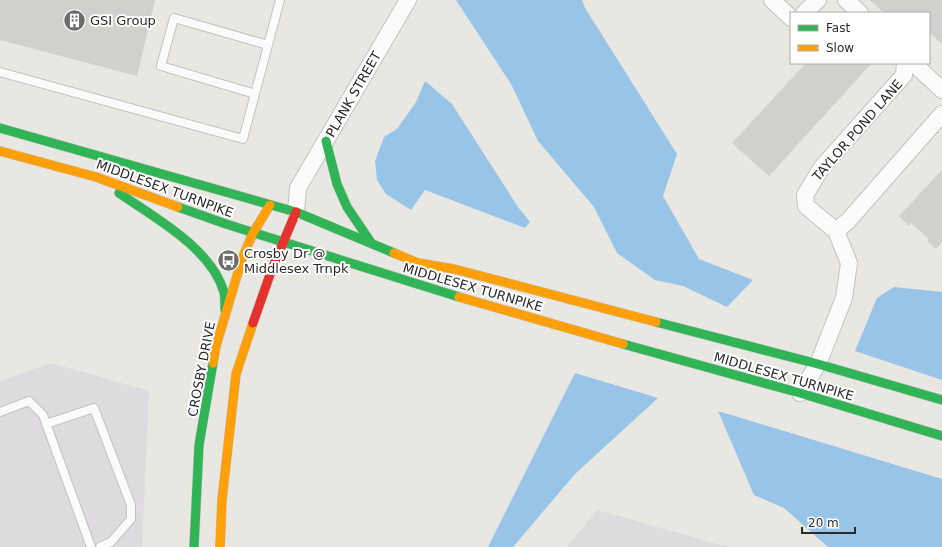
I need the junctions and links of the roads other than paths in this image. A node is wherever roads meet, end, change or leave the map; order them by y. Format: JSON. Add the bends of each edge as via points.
{"nodes":[{"id":1,"x":280,"y":0,"type":"edge"},
{"id":2,"x":408,"y":0,"type":"edge"},
{"id":3,"x":772,"y":0,"type":"edge"},
{"id":4,"x":818,"y":0,"type":"edge"},
{"id":5,"x":846,"y":0,"type":"edge"},
{"id":6,"x":805,"y":12,"type":"edge"},
{"id":7,"x":859,"y":12,"type":"edge"},
{"id":8,"x":790,"y":17,"type":"edge"},
{"id":9,"x":268,"y":45,"type":"junction"},
{"id":10,"x":905,"y":64,"type":"edge"},
{"id":11,"x":914,"y":64,"type":"edge"},
{"id":12,"x":0,"y":72,"type":"edge"},
{"id":13,"x":942,"y":90,"type":"edge"},
{"id":14,"x":255,"y":94,"type":"junction"},
{"id":15,"x":942,"y":114,"type":"edge"},
{"id":16,"x":0,"y":128,"type":"edge"},
{"id":17,"x":326,"y":141,"type":"junction"},
{"id":18,"x":0,"y":151,"type":"edge"},
{"id":19,"x":96,"y":177,"type":"junction"},
{"id":20,"x":298,"y":188,"type":"junction"},
{"id":21,"x":270,"y":205,"type":"junction"},
{"id":22,"x":296,"y":212,"type":"junction"},
{"id":23,"x":836,"y":231,"type":"junction"},
{"id":24,"x":253,"y":233,"type":"junction"},
{"id":25,"x":284,"y":243,"type":"junction"},
{"id":26,"x":372,"y":244,"type":"junction"},
{"id":27,"x":225,"y":316,"type":"junction"},
{"id":28,"x":818,"y":364,"type":"junction"},
{"id":29,"x":800,"y":393,"type":"junction"},
{"id":30,"x":942,"y":400,"type":"edge"},
{"id":31,"x":0,"y":412,"type":"edge"},
{"id":32,"x":46,"y":424,"type":"junction"},
{"id":33,"x":942,"y":436,"type":"edge"},
{"id":34,"x":91,"y":547,"type":"edge"},
{"id":35,"x":100,"y":547,"type":"edge"},
{"id":36,"x":194,"y":547,"type":"edge"},
{"id":37,"x":220,"y":547,"type":"edge"}],
"edges":[{"from":1,"to":9,"type":"lane"},
{"from":2,"to":17,"type":"street","name":"PLANK STREET"},
{"from":3,"to":8,"type":"street"},
{"from":4,"to":6,"type":"street"},
{"from":5,"to":7,"type":"street"},
{"from":9,"to":14,"type":"lane"},
{"from":9,"to":14,"type":"lane","via":[[174,18],[161,66]]},
{"from":10,"to":23,"type":"street","name":"TAYLOR POND LANE","via":[[904,75],[896,86],[842,143],[807,188],[806,206]]},
{"from":11,"to":13,"type":"street"},
{"from":12,"to":14,"type":"lane","via":[[243,138]]},
{"from":15,"to":23,"type":"street","via":[[848,221]]},
{"from":16,"to":21,"type":"main road","name":"MIDDLESEX TURNPIKE"},
{"from":17,"to":20,"type":"street","name":"PLANK STREET"},
{"from":17,"to":26,"type":"main road","via":[[337,184],[347,207]]},
{"from":18,"to":19,"type":"main road","name":"MIDDLESEX TURNPIKE"},
{"from":19,"to":24,"type":"main road","name":"MIDDLESEX TURNPIKE"},
{"from":19,"to":27,"type":"main road","via":[[194,246],[209,263],[224,292]]},
{"from":20,"to":21,"type":"street","name":"PLANK STREET"},
{"from":20,"to":22,"type":"street","name":"PLANK STREET"},
{"from":21,"to":22,"type":"main road","name":"MIDDLESEX TURNPIKE"},
{"from":21,"to":24,"type":"main road","name":"CROSBY DRIVE"},
{"from":22,"to":25,"type":"main road"},
{"from":22,"to":26,"type":"main road","name":"MIDDLESEX TURNPIKE"},
{"from":23,"to":28,"type":"street","name":"TAYLOR POND LANE","via":[[849,263],[844,298]]},
{"from":24,"to":25,"type":"main road","name":"MIDDLESEX TURNPIKE"},
{"from":24,"to":27,"type":"main road","name":"CROSBY DRIVE","via":[[242,259]]},
{"from":25,"to":29,"type":"main road","name":"MIDDLESEX TURNPIKE","via":[[443,293]]},
{"from":25,"to":37,"type":"main road","via":[[272,269],[236,374],[222,500]]},
{"from":26,"to":28,"type":"main road","name":"MIDDLESEX TURNPIKE","via":[[418,263],[454,269]]},
{"from":27,"to":36,"type":"main road","name":"CROSBY DRIVE","via":[[214,353],[200,445]]},
{"from":28,"to":29,"type":"street","name":"TAYLOR POND LANE"},
{"from":28,"to":30,"type":"main road","name":"MIDDLESEX TURNPIKE"},
{"from":29,"to":33,"type":"main road","name":"MIDDLESEX TURNPIKE"},
{"from":31,"to":32,"type":"lane","via":[[30,401],[43,415]]},
{"from":32,"to":34,"type":"lane"},
{"from":32,"to":35,"type":"lane","via":[[94,408],[131,505],[130,519],[111,542]]}]}
